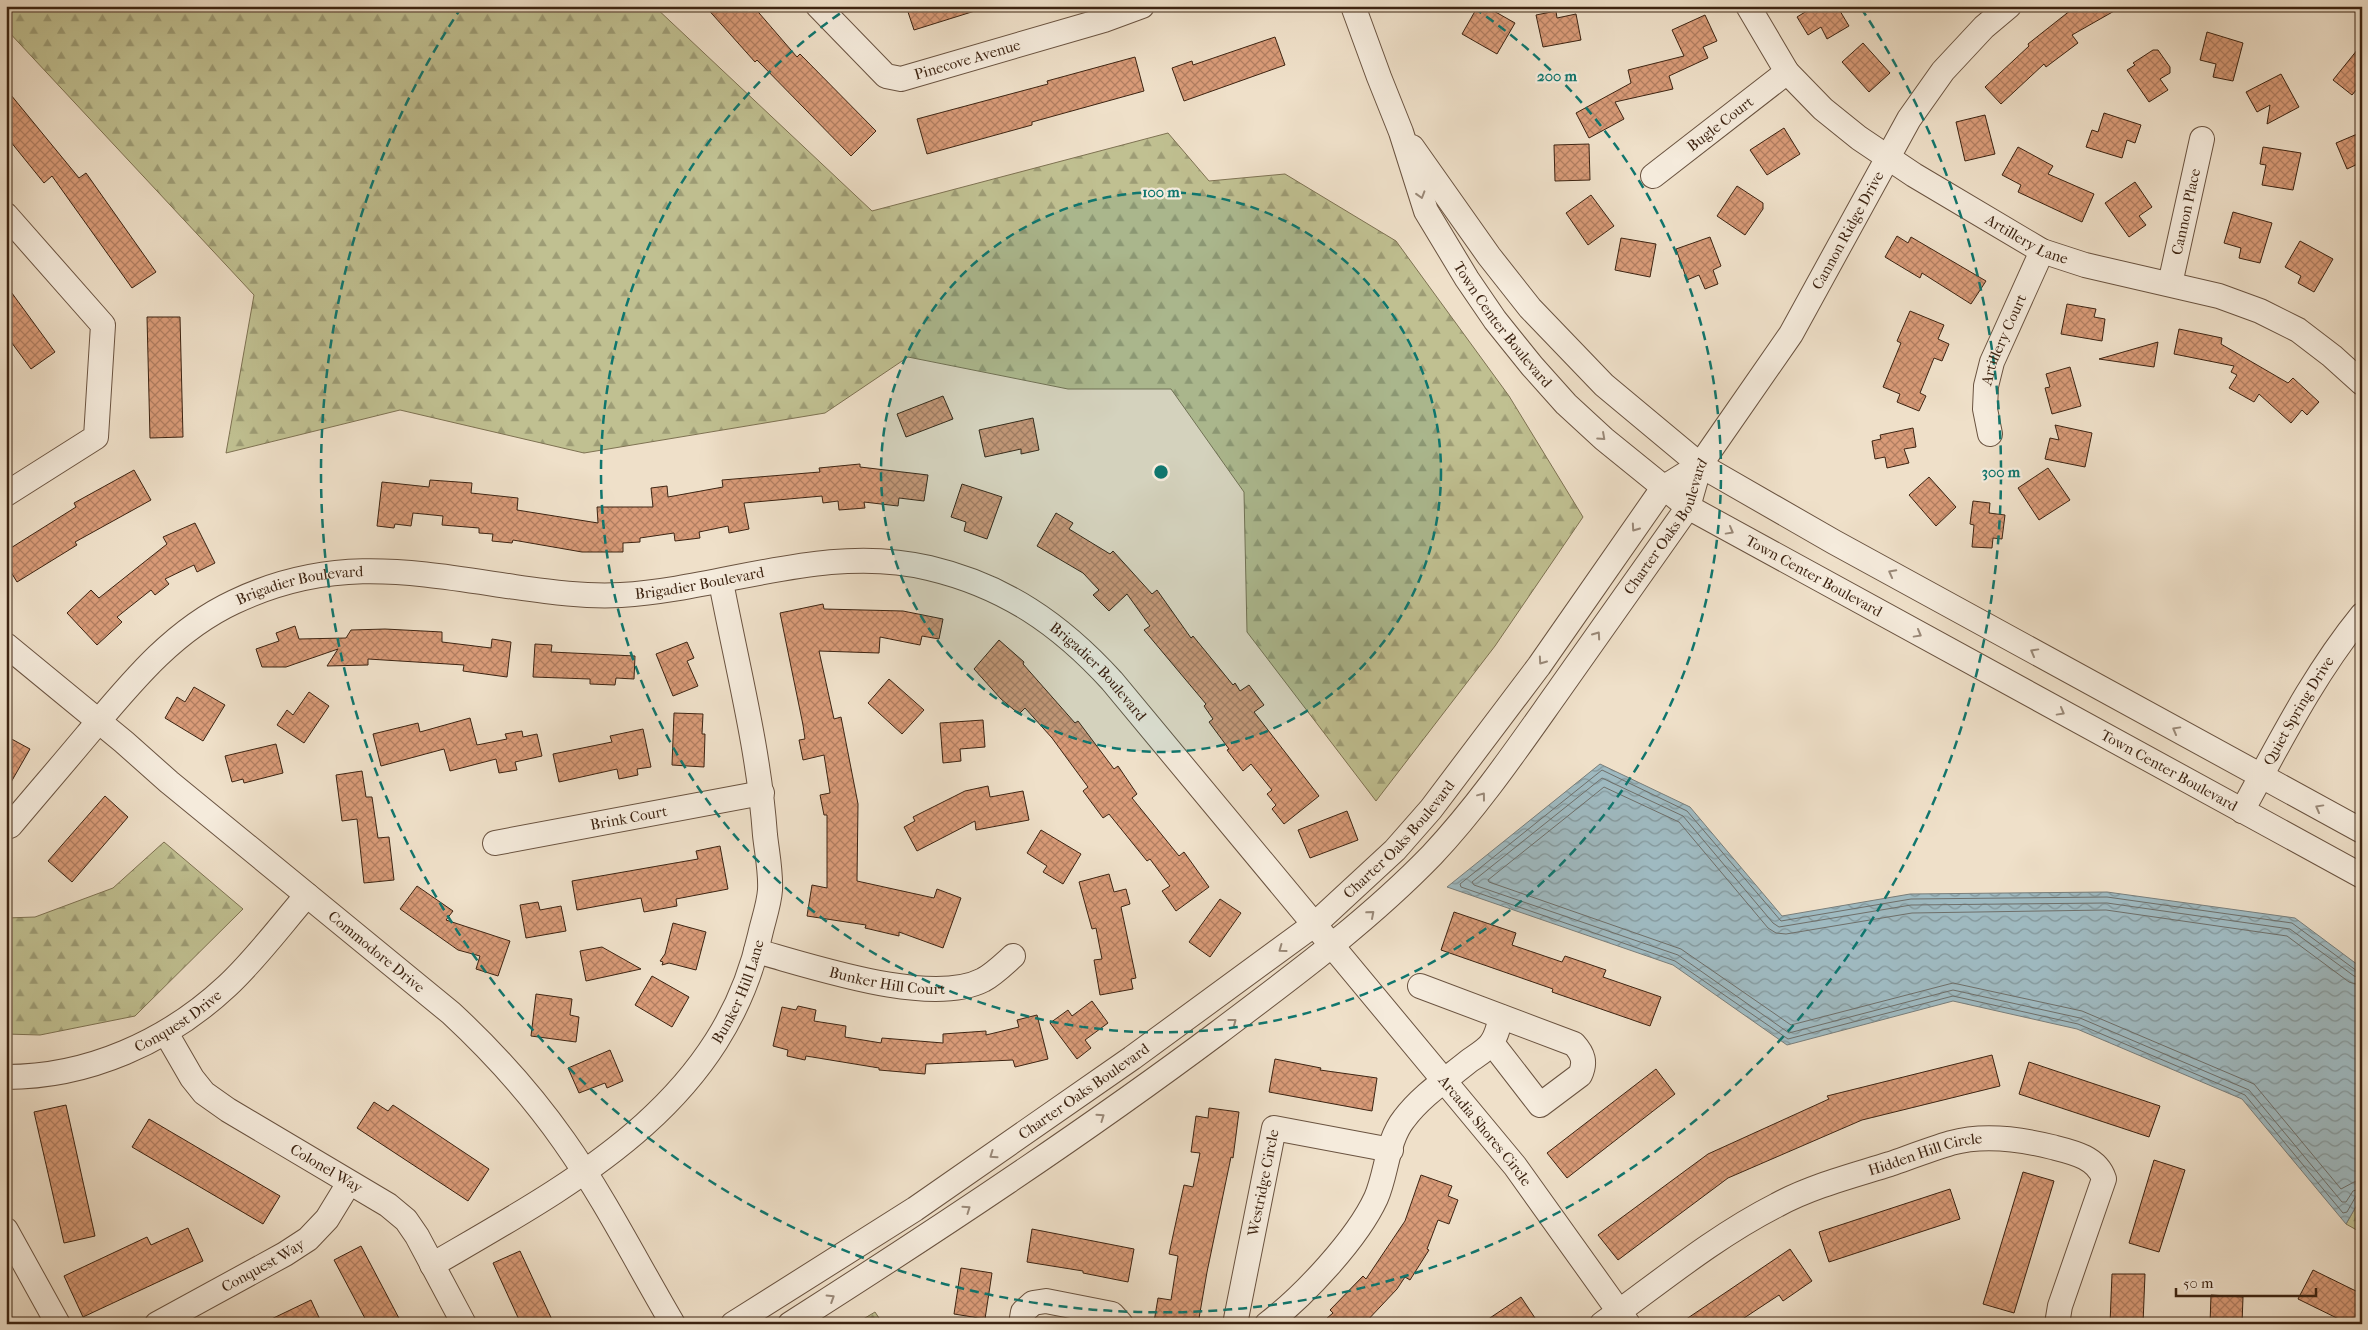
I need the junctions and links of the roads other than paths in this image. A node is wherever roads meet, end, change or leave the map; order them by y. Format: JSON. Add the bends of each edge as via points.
{"nodes":[{"id":1,"x":818,"y":6,"type":"edge"},
{"id":2,"x":1142,"y":6,"type":"edge"},
{"id":3,"x":1353,"y":6,"type":"edge"},
{"id":4,"x":1748,"y":6,"type":"edge"},
{"id":5,"x":2009,"y":6,"type":"edge"},
{"id":6,"x":1787,"y":72,"type":"junction"},
{"id":7,"x":1401,"y":132,"type":"junction"},
{"id":8,"x":2202,"y":139,"type":"dead end"},
{"id":9,"x":1888,"y":158,"type":"junction"},
{"id":10,"x":1652,"y":176,"type":"dead end"},
{"id":11,"x":6,"y":215,"type":"edge"},
{"id":12,"x":2042,"y":251,"type":"junction"},
{"id":13,"x":2170,"y":284,"type":"junction"},
{"id":14,"x":2362,"y":383,"type":"edge"},
{"id":15,"x":1990,"y":434,"type":"dead end"},
{"id":16,"x":1700,"y":465,"type":"junction"},
{"id":17,"x":1663,"y":488,"type":"junction"},
{"id":18,"x":6,"y":494,"type":"edge"},
{"id":19,"x":1688,"y":507,"type":"junction"},
{"id":20,"x":721,"y":582,"type":"junction"},
{"id":21,"x":2362,"y":615,"type":"edge"},
{"id":22,"x":6,"y":645,"type":"edge"},
{"id":23,"x":99,"y":721,"type":"junction"},
{"id":24,"x":2262,"y":776,"type":"junction"},
{"id":25,"x":762,"y":793,"type":"junction"},
{"id":26,"x":2242,"y":811,"type":"junction"},
{"id":27,"x":6,"y":824,"type":"edge"},
{"id":28,"x":2362,"y":832,"type":"edge"},
{"id":29,"x":495,"y":843,"type":"dead end"},
{"id":30,"x":2362,"y":876,"type":"edge"},
{"id":31,"x":307,"y":895,"type":"junction"},
{"id":32,"x":1316,"y":924,"type":"junction"},
{"id":33,"x":1334,"y":946,"type":"junction"},
{"id":34,"x":756,"y":951,"type":"junction"},
{"id":35,"x":1013,"y":956,"type":"dead end"},
{"id":36,"x":1420,"y":986,"type":"dead end"},
{"id":37,"x":1501,"y":1017,"type":"junction"},
{"id":38,"x":166,"y":1033,"type":"junction"},
{"id":39,"x":1492,"y":1043,"type":"junction"},
{"id":40,"x":6,"y":1077,"type":"edge"},
{"id":41,"x":1445,"y":1080,"type":"junction"},
{"id":42,"x":1391,"y":1150,"type":"junction"},
{"id":43,"x":584,"y":1173,"type":"junction"},
{"id":44,"x":349,"y":1183,"type":"junction"},
{"id":45,"x":6,"y":1230,"type":"edge"},
{"id":46,"x":432,"y":1265,"type":"junction"},
{"id":47,"x":1616,"y":1320,"type":"edge"},
{"id":48,"x":58,"y":1324,"type":"edge"},
{"id":49,"x":157,"y":1324,"type":"edge"},
{"id":50,"x":464,"y":1324,"type":"edge"},
{"id":51,"x":673,"y":1324,"type":"edge"},
{"id":52,"x":733,"y":1324,"type":"edge"},
{"id":53,"x":790,"y":1324,"type":"edge"},
{"id":54,"x":1020,"y":1324,"type":"edge"},
{"id":55,"x":1121,"y":1324,"type":"edge"},
{"id":56,"x":1235,"y":1324,"type":"edge"},
{"id":57,"x":1267,"y":1324,"type":"edge"},
{"id":58,"x":2057,"y":1324,"type":"edge"}],
"edges":[{"from":1,"to":2,"type":"street","name":"Pinecove Avenue","via":[[886,76],[901,80]]},
{"from":3,"to":7,"type":"street","name":"Town Center Boulevard"},
{"from":4,"to":6,"type":"street","name":"Artillery Lane"},
{"from":5,"to":9,"type":"street","name":"Cannon Ridge Drive","via":[[1984,27],[1943,71],[1909,119]]},
{"from":6,"to":9,"type":"street","name":"Artillery Lane","via":[[1823,109]]},
{"from":6,"to":10,"type":"street","name":"Bugle Court"},
{"from":7,"to":16,"type":"street","name":"Town Center Boulevard","via":[[1530,308],[1604,385]]},
{"from":7,"to":17,"type":"street","name":"Town Center Boulevard","one_way":true,"via":[[1426,211],[1495,320],[1566,404]]},
{"from":8,"to":13,"type":"street","name":"Cannon Place"},
{"from":9,"to":12,"type":"street","name":"Artillery Lane"},
{"from":9,"to":16,"type":"street","name":"Cannon Ridge Drive","via":[[1792,334]]},
{"from":11,"to":18,"type":"street","via":[[103,325],[96,437]]},
{"from":12,"to":13,"type":"street","name":"Artillery Lane","via":[[2085,265]]},
{"from":12,"to":15,"type":"street","name":"Artillery Court","via":[[1992,362],[1985,409]]},
{"from":13,"to":14,"type":"street","name":"Artillery Lane","via":[[2219,296],[2298,330]]},
{"from":16,"to":17,"type":"street","name":"Charter Oaks Boulevard"},
{"from":16,"to":19,"type":"street","name":"Charter Oaks Boulevard"},
{"from":24,"to":16,"type":"street","name":"Town Center Boulevard","one_way":true},
{"from":17,"to":19,"type":"street","name":"Town Center Boulevard"},
{"from":17,"to":32,"type":"street","name":"Charter Oaks Boulevard","one_way":true,"via":[[1465,767],[1395,850]]},
{"from":19,"to":26,"type":"street","name":"Town Center Boulevard","one_way":true},
{"from":33,"to":19,"type":"street","name":"Charter Oaks Boulevard","one_way":true,"via":[[1386,901],[1434,853],[1476,804]]},
{"from":20,"to":23,"type":"street","name":"Brigadier Boulevard","via":[[617,596],[554,592],[410,571],[368,569],[292,580],[234,602],[174,639],[145,667]]},
{"from":20,"to":25,"type":"street","name":"Bunker Hill Lane"},
{"from":20,"to":32,"type":"street","name":"Brigadier Boulevard","via":[[812,563],[868,559],[927,567],[972,580],[1013,599],[1050,623],[1086,653]]},
{"from":21,"to":24,"type":"street","name":"Quiet Spring Drive","via":[[2344,636],[2316,680]]},
{"from":22,"to":23,"type":"street","name":"Commodore Drive"},
{"from":23,"to":27,"type":"street","name":"Brigadier Boulevard","via":[[10,826]]},
{"from":23,"to":31,"type":"street","name":"Commodore Drive"},
{"from":24,"to":26,"type":"street","name":"Quiet Spring Drive"},
{"from":28,"to":24,"type":"street","name":"Town Center Boulevard","one_way":true},
{"from":25,"to":29,"type":"street","name":"Brink Court"},
{"from":25,"to":34,"type":"street","name":"Bunker Hill Lane","via":[[770,890]]},
{"from":26,"to":30,"type":"street","name":"Town Center Boulevard"},
{"from":31,"to":38,"type":"street","name":"Conquest Drive","via":[[228,985],[200,1010]]},
{"from":31,"to":43,"type":"street","name":"Commodore Drive","via":[[483,1043],[539,1107]]},
{"from":32,"to":33,"type":"street","name":"Brigadier Boulevard"},
{"from":32,"to":52,"type":"street","name":"Charter Oaks Boulevard","one_way":true,"via":[[1132,1058],[915,1209]]},
{"from":33,"to":41,"type":"street","name":"Arcadia Shores Circle"},
{"from":53,"to":33,"type":"street","name":"Charter Oaks Boulevard","one_way":true,"via":[[932,1234],[1148,1085]]},
{"from":34,"to":35,"type":"street","name":"Bunker Hill Court","via":[[874,982],[949,989],[983,980]]},
{"from":34,"to":43,"type":"street","name":"Bunker Hill Lane","via":[[747,982],[726,1028],[697,1069],[662,1109],[610,1155]]},
{"from":36,"to":37,"type":"street"},
{"from":37,"to":39,"type":"street"},
{"from":37,"to":39,"type":"street","via":[[1574,1044],[1580,1051],[1583,1068],[1580,1075],[1540,1105]]},
{"from":38,"to":40,"type":"street","name":"Conquest Drive","via":[[97,1063],[60,1072]]},
{"from":38,"to":44,"type":"street","name":"Colonel Way","via":[[204,1093]]},
{"from":39,"to":41,"type":"street"},
{"from":41,"to":42,"type":"street","via":[[1403,1120]]},
{"from":41,"to":47,"type":"street","name":"Arcadia Shores Circle","via":[[1515,1166]]},
{"from":42,"to":56,"type":"street","name":"Westridge Circle","via":[[1274,1128]]},
{"from":42,"to":57,"type":"street","via":[[1376,1197],[1352,1237],[1292,1303]]},
{"from":43,"to":46,"type":"street","name":"Bunker Hill Lane","via":[[553,1195]]},
{"from":43,"to":51,"type":"street","name":"Commodore Drive"},
{"from":44,"to":46,"type":"street","name":"Colonel Way","via":[[388,1205],[406,1220]]},
{"from":44,"to":49,"type":"street","name":"Conquest Way","via":[[327,1219],[308,1238],[285,1254]]},
{"from":45,"to":48,"type":"street"},
{"from":46,"to":50,"type":"street","name":"Colonel Way"},
{"from":47,"to":58,"type":"street","name":"Hidden Hill Circle","via":[[1739,1226],[1778,1204],[1953,1143],[1986,1138],[2024,1140],[2060,1149],[2093,1161],[2104,1179],[2060,1306]]},
{"from":54,"to":55,"type":"street","via":[[1023,1312],[1033,1303],[1046,1301],[1112,1314]]}]}
